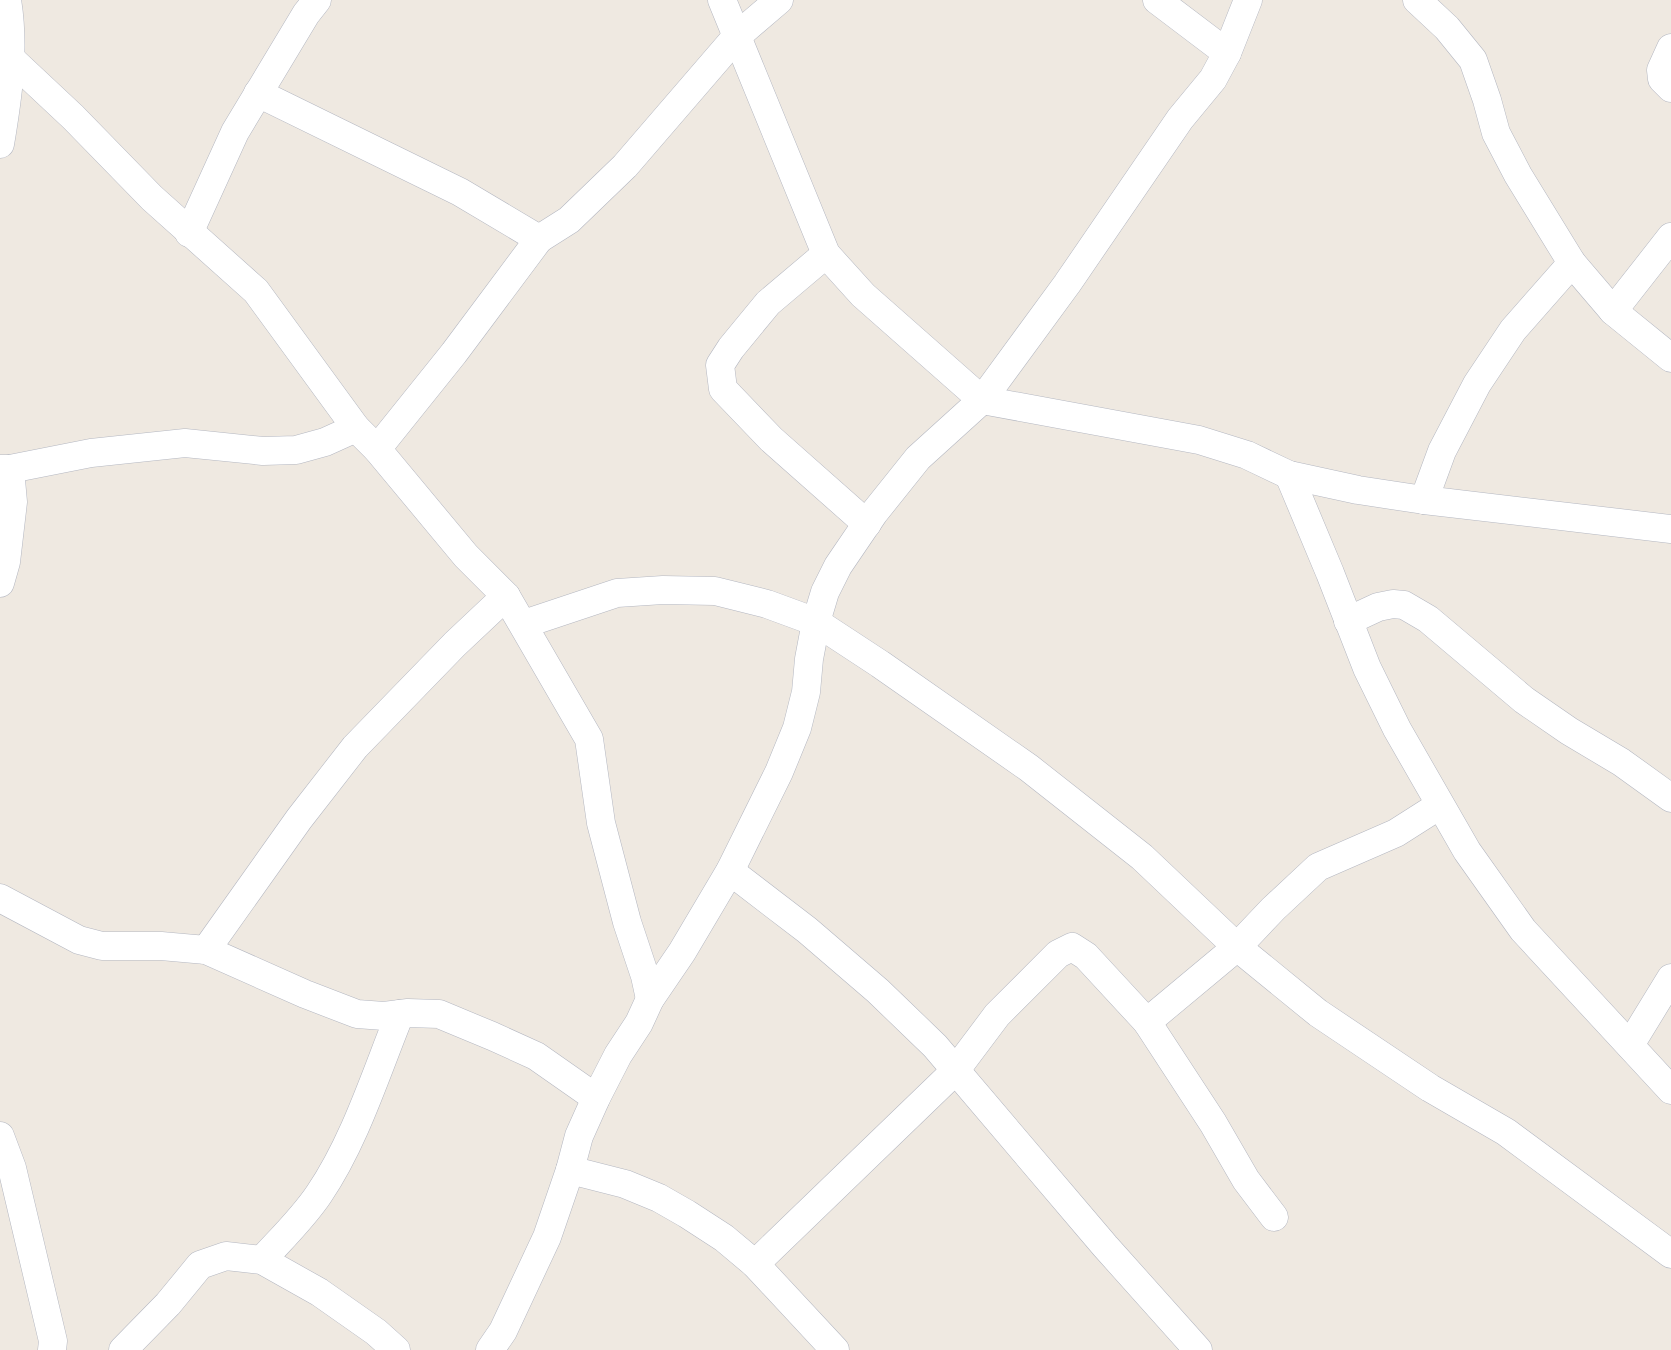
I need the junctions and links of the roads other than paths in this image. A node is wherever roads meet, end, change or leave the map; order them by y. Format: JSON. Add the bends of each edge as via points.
{"nodes":[{"id":1,"x":30,"y":0,"type":"edge"},
{"id":2,"x":317,"y":0,"type":"edge"},
{"id":3,"x":722,"y":0,"type":"edge"},
{"id":4,"x":779,"y":0,"type":"edge"},
{"id":5,"x":1157,"y":0,"type":"edge"},
{"id":6,"x":1248,"y":0,"type":"edge"},
{"id":7,"x":1417,"y":0,"type":"edge"},
{"id":8,"x":7,"y":29,"type":"edge"},
{"id":9,"x":737,"y":36,"type":"junction"},
{"id":10,"x":1671,"y":48,"type":"edge"},
{"id":11,"x":1227,"y":53,"type":"junction"},
{"id":12,"x":1671,"y":88,"type":"edge"},
{"id":13,"x":258,"y":93,"type":"junction"},
{"id":14,"x":0,"y":144,"type":"edge"},
{"id":15,"x":189,"y":233,"type":"junction"},
{"id":16,"x":1671,"y":237,"type":"edge"},
{"id":17,"x":539,"y":239,"type":"junction"},
{"id":18,"x":826,"y":254,"type":"junction"},
{"id":19,"x":1572,"y":263,"type":"junction"},
{"id":20,"x":1613,"y":311,"type":"junction"},
{"id":21,"x":1671,"y":358,"type":"edge"},
{"id":22,"x":982,"y":400,"type":"junction"},
{"id":23,"x":356,"y":428,"type":"junction"},
{"id":24,"x":377,"y":449,"type":"junction"},
{"id":25,"x":5,"y":469,"type":"edge"},
{"id":26,"x":1290,"y":475,"type":"junction"},
{"id":27,"x":1424,"y":500,"type":"junction"},
{"id":28,"x":867,"y":524,"type":"junction"},
{"id":29,"x":1671,"y":528,"type":"edge"},
{"id":30,"x":0,"y":583,"type":"edge"},
{"id":31,"x":506,"y":596,"type":"junction"},
{"id":32,"x":1348,"y":621,"type":"junction"},
{"id":33,"x":816,"y":622,"type":"junction"},
{"id":34,"x":524,"y":624,"type":"junction"},
{"id":35,"x":1671,"y":798,"type":"edge"},
{"id":36,"x":1440,"y":806,"type":"junction"},
{"id":37,"x":730,"y":871,"type":"junction"},
{"id":38,"x":0,"y":898,"type":"edge"},
{"id":39,"x":1237,"y":947,"type":"junction"},
{"id":40,"x":206,"y":950,"type":"junction"},
{"id":41,"x":1671,"y":978,"type":"edge"},
{"id":42,"x":650,"y":998,"type":"junction"},
{"id":43,"x":400,"y":1014,"type":"junction"},
{"id":44,"x":1147,"y":1022,"type":"junction"},
{"id":45,"x":1630,"y":1045,"type":"junction"},
{"id":46,"x":955,"y":1071,"type":"junction"},
{"id":47,"x":1671,"y":1090,"type":"edge"},
{"id":48,"x":596,"y":1098,"type":"junction"},
{"id":49,"x":0,"y":1136,"type":"edge"},
{"id":50,"x":570,"y":1170,"type":"junction"},
{"id":51,"x":1274,"y":1217,"type":"dead end"},
{"id":52,"x":1671,"y":1254,"type":"edge"},
{"id":53,"x":262,"y":1260,"type":"junction"},
{"id":54,"x":756,"y":1264,"type":"junction"},
{"id":55,"x":52,"y":1350,"type":"edge"},
{"id":56,"x":123,"y":1350,"type":"edge"},
{"id":57,"x":396,"y":1350,"type":"edge"},
{"id":58,"x":490,"y":1350,"type":"edge"},
{"id":59,"x":835,"y":1350,"type":"edge"},
{"id":60,"x":1198,"y":1350,"type":"edge"}],
"edges":[{"from":1,"to":8,"type":"street"},
{"from":2,"to":13,"type":"street"},
{"from":3,"to":9,"type":"street"},
{"from":4,"to":9,"type":"street"},
{"from":5,"to":11,"type":"street"},
{"from":6,"to":11,"type":"street"},
{"from":7,"to":19,"type":"street","via":[[1447,28],[1473,60],[1496,133]]},
{"from":8,"to":14,"type":"street","via":[[6,108]]},
{"from":8,"to":15,"type":"street","via":[[73,117]]},
{"from":9,"to":17,"type":"street","via":[[625,166],[568,220]]},
{"from":9,"to":18,"type":"street"},
{"from":10,"to":12,"type":"street","via":[[1662,70],[1662,79]]},
{"from":11,"to":22,"type":"street","via":[[1213,79],[1180,119]]},
{"from":13,"to":15,"type":"street","via":[[235,132]]},
{"from":13,"to":17,"type":"street","via":[[460,192]]},
{"from":15,"to":23,"type":"street","via":[[256,291]]},
{"from":16,"to":20,"type":"street"},
{"from":17,"to":24,"type":"street","via":[[454,354]]},
{"from":18,"to":22,"type":"street","via":[[863,295]]},
{"from":18,"to":28,"type":"street","via":[[768,303],[731,348],[720,365],[723,390],[771,439]]},
{"from":19,"to":20,"type":"street"},
{"from":19,"to":27,"type":"street","via":[[1514,330],[1477,384],[1442,451]]},
{"from":20,"to":21,"type":"street"},
{"from":22,"to":26,"type":"street","via":[[1200,440],[1247,455]]},
{"from":22,"to":28,"type":"street","via":[[918,458]]},
{"from":23,"to":24,"type":"street"},
{"from":23,"to":25,"type":"street","via":[[296,450],[263,451],[185,443],[91,453]]},
{"from":24,"to":31,"type":"street","via":[[466,556]]},
{"from":25,"to":30,"type":"street","via":[[13,502],[6,562]]},
{"from":26,"to":27,"type":"street"},
{"from":26,"to":32,"type":"street"},
{"from":27,"to":29,"type":"street"},
{"from":28,"to":33,"type":"street","via":[[838,566],[825,592]]},
{"from":31,"to":34,"type":"street"},
{"from":31,"to":40,"type":"street","via":[[354,747]]},
{"from":32,"to":35,"type":"street","via":[[1378,607],[1404,605],[1428,619],[1524,700]]},
{"from":32,"to":36,"type":"street","via":[[1397,729]]},
{"from":33,"to":34,"type":"street","via":[[767,604],[715,591],[663,590],[617,593]]},
{"from":33,"to":37,"type":"street","via":[[806,692],[797,728]]},
{"from":33,"to":39,"type":"street","via":[[1036,774],[1142,857]]},
{"from":34,"to":42,"type":"street","via":[[589,739],[601,823]]},
{"from":36,"to":39,"type":"street","via":[[1396,833],[1318,867]]},
{"from":36,"to":45,"type":"street","via":[[1522,930]]},
{"from":37,"to":42,"type":"street","via":[[682,952]]},
{"from":37,"to":46,"type":"street","via":[[807,930],[878,991],[935,1046]]},
{"from":38,"to":40,"type":"street","via":[[79,940],[102,946]]},
{"from":39,"to":44,"type":"street"},
{"from":39,"to":52,"type":"street","via":[[1318,1013],[1430,1088],[1506,1132]]},
{"from":40,"to":43,"type":"street","via":[[357,1014]]},
{"from":41,"to":45,"type":"street"},
{"from":42,"to":48,"type":"street","via":[[640,1023],[618,1055]]},
{"from":43,"to":48,"type":"street","via":[[439,1014],[492,1036],[536,1056]]},
{"from":43,"to":53,"type":"street","via":[[346,1146],[319,1195]]},
{"from":44,"to":46,"type":"street","via":[[1086,956],[1072,947],[1058,954],[997,1016]]},
{"from":44,"to":51,"type":"street","via":[[1246,1180]]},
{"from":45,"to":47,"type":"street"},
{"from":46,"to":54,"type":"street"},
{"from":46,"to":60,"type":"street"},
{"from":48,"to":50,"type":"street","via":[[578,1136]]},
{"from":49,"to":55,"type":"street","via":[[12,1168],[53,1341]]},
{"from":50,"to":54,"type":"street","via":[[625,1184],[659,1198],[724,1238]]},
{"from":50,"to":58,"type":"street","via":[[548,1237],[504,1331]]},
{"from":53,"to":56,"type":"street","via":[[226,1256],[200,1266]]},
{"from":53,"to":57,"type":"street","via":[[319,1292]]},
{"from":54,"to":59,"type":"street"}]}
